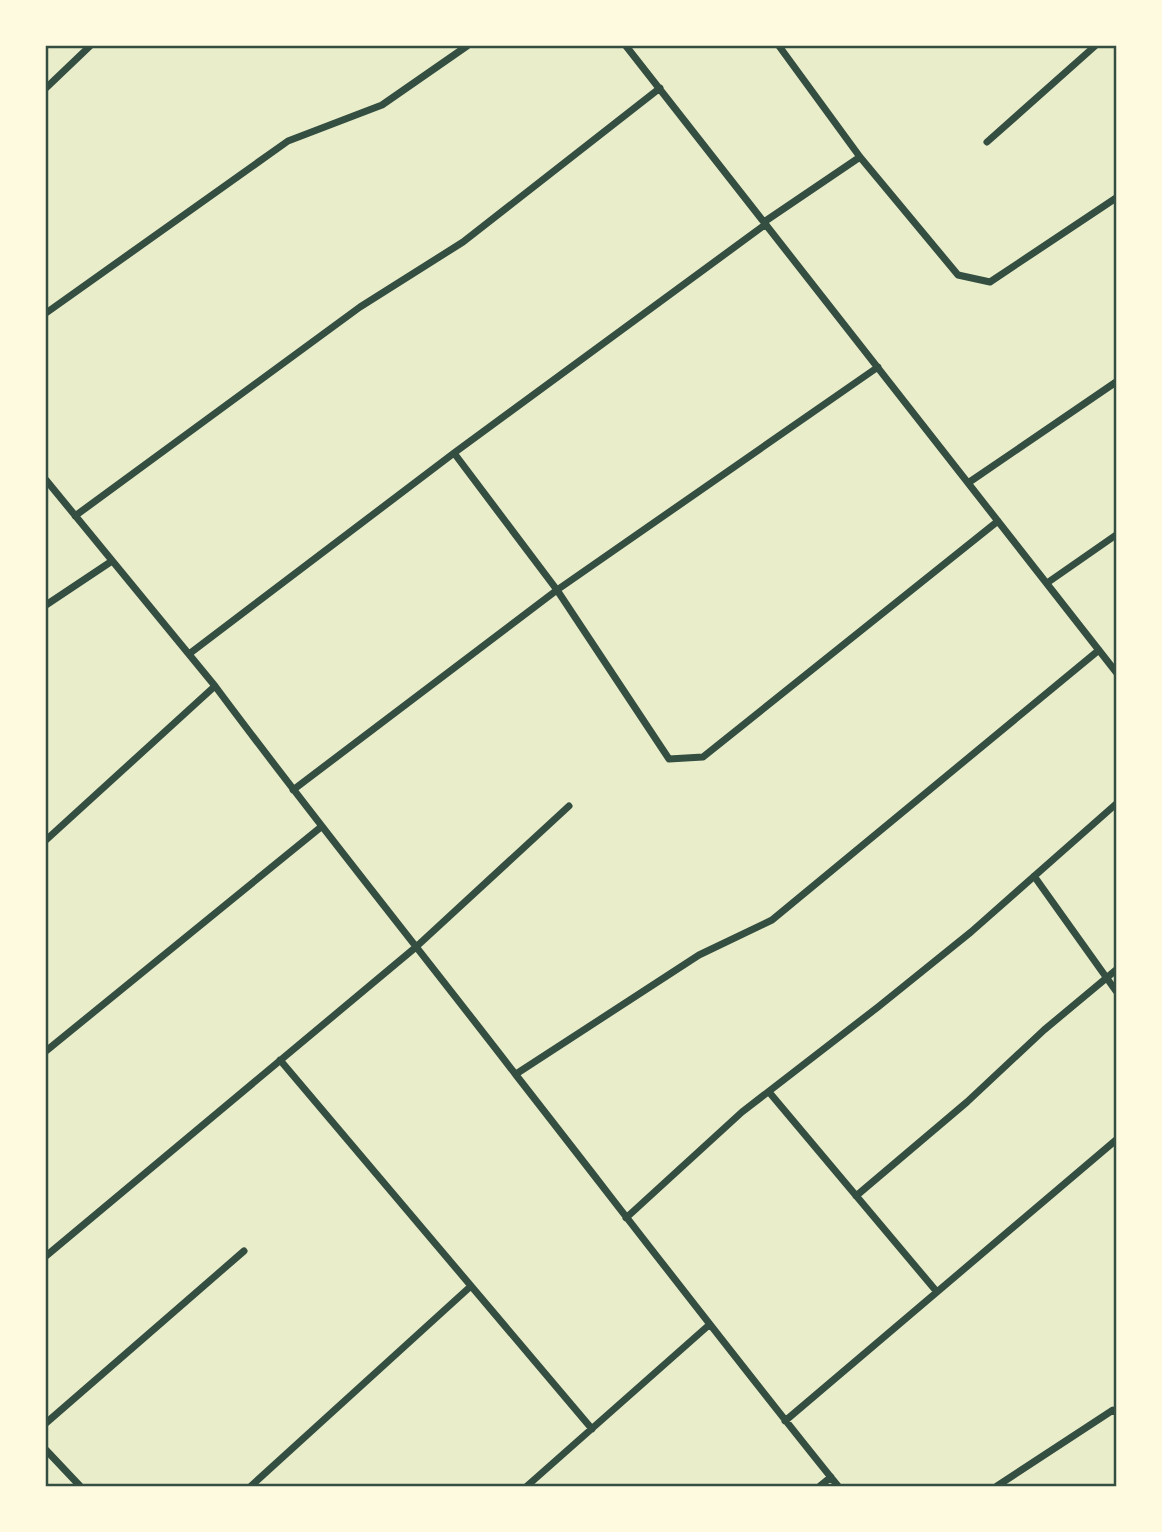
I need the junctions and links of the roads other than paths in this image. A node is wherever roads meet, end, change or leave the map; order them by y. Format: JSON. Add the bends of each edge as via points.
{"nodes":[{"id":1,"x":90,"y":46,"type":"edge"},
{"id":2,"x":467,"y":46,"type":"edge"},
{"id":3,"x":626,"y":46,"type":"edge"},
{"id":4,"x":779,"y":46,"type":"edge"},
{"id":5,"x":1095,"y":46,"type":"edge"},
{"id":6,"x":46,"y":88,"type":"edge"},
{"id":7,"x":660,"y":88,"type":"junction"},
{"id":8,"x":987,"y":142,"type":"dead end"},
{"id":9,"x":860,"y":157,"type":"junction"},
{"id":10,"x":1116,"y":198,"type":"edge"},
{"id":11,"x":764,"y":222,"type":"junction"},
{"id":12,"x":46,"y":313,"type":"edge"},
{"id":13,"x":878,"y":367,"type":"junction"},
{"id":14,"x":1116,"y":382,"type":"edge"},
{"id":15,"x":454,"y":453,"type":"junction"},
{"id":16,"x":46,"y":480,"type":"edge"},
{"id":17,"x":968,"y":483,"type":"junction"},
{"id":18,"x":75,"y":516,"type":"junction"},
{"id":19,"x":998,"y":521,"type":"junction"},
{"id":20,"x":1116,"y":535,"type":"edge"},
{"id":21,"x":112,"y":561,"type":"junction"},
{"id":22,"x":1047,"y":583,"type":"junction"},
{"id":23,"x":557,"y":590,"type":"junction"},
{"id":24,"x":46,"y":605,"type":"edge"},
{"id":25,"x":1099,"y":650,"type":"junction"},
{"id":26,"x":189,"y":654,"type":"junction"},
{"id":27,"x":1116,"y":672,"type":"edge"},
{"id":28,"x":215,"y":686,"type":"junction"},
{"id":29,"x":293,"y":790,"type":"junction"},
{"id":30,"x":1116,"y":804,"type":"edge"},
{"id":31,"x":569,"y":806,"type":"dead end"},
{"id":32,"x":321,"y":827,"type":"junction"},
{"id":33,"x":46,"y":840,"type":"edge"},
{"id":34,"x":1034,"y":876,"type":"junction"},
{"id":35,"x":416,"y":947,"type":"junction"},
{"id":36,"x":1116,"y":970,"type":"edge"},
{"id":37,"x":1107,"y":978,"type":"junction"},
{"id":38,"x":1116,"y":991,"type":"edge"},
{"id":39,"x":46,"y":1051,"type":"edge"},
{"id":40,"x":280,"y":1060,"type":"junction"},
{"id":41,"x":516,"y":1074,"type":"junction"},
{"id":42,"x":769,"y":1092,"type":"junction"},
{"id":43,"x":1116,"y":1140,"type":"edge"},
{"id":44,"x":856,"y":1196,"type":"junction"},
{"id":45,"x":626,"y":1218,"type":"junction"},
{"id":46,"x":244,"y":1251,"type":"dead end"},
{"id":47,"x":46,"y":1256,"type":"edge"},
{"id":48,"x":471,"y":1286,"type":"junction"},
{"id":49,"x":937,"y":1292,"type":"junction"},
{"id":50,"x":709,"y":1325,"type":"junction"},
{"id":51,"x":1116,"y":1412,"type":"edge"},
{"id":52,"x":785,"y":1421,"type":"junction"},
{"id":53,"x":46,"y":1423,"type":"edge"},
{"id":54,"x":592,"y":1429,"type":"junction"},
{"id":55,"x":46,"y":1450,"type":"edge"},
{"id":56,"x":831,"y":1478,"type":"junction"},
{"id":57,"x":80,"y":1486,"type":"edge"},
{"id":58,"x":251,"y":1486,"type":"edge"},
{"id":59,"x":527,"y":1486,"type":"edge"},
{"id":60,"x":820,"y":1486,"type":"edge"},
{"id":61,"x":838,"y":1486,"type":"edge"},
{"id":62,"x":997,"y":1486,"type":"edge"}],
"edges":[{"from":1,"to":6,"type":"street"},
{"from":2,"to":12,"type":"street","via":[[382,105],[288,141]]},
{"from":3,"to":7,"type":"street"},
{"from":4,"to":9,"type":"street"},
{"from":5,"to":8,"type":"street"},
{"from":7,"to":11,"type":"street"},
{"from":7,"to":18,"type":"street","via":[[463,242],[360,307]]},
{"from":9,"to":10,"type":"street","via":[[958,275],[990,282]]},
{"from":9,"to":11,"type":"street"},
{"from":11,"to":13,"type":"street"},
{"from":11,"to":15,"type":"street"},
{"from":13,"to":17,"type":"street"},
{"from":13,"to":23,"type":"street"},
{"from":14,"to":17,"type":"street"},
{"from":15,"to":23,"type":"street"},
{"from":15,"to":26,"type":"street"},
{"from":16,"to":18,"type":"street"},
{"from":17,"to":19,"type":"street"},
{"from":18,"to":21,"type":"street"},
{"from":19,"to":22,"type":"street"},
{"from":19,"to":23,"type":"street","via":[[703,757],[669,759]]},
{"from":20,"to":22,"type":"street"},
{"from":21,"to":24,"type":"street"},
{"from":21,"to":26,"type":"street"},
{"from":22,"to":25,"type":"street"},
{"from":23,"to":29,"type":"street"},
{"from":25,"to":27,"type":"street"},
{"from":25,"to":41,"type":"street","via":[[772,920],[698,956]]},
{"from":26,"to":28,"type":"street"},
{"from":28,"to":29,"type":"street"},
{"from":28,"to":33,"type":"street"},
{"from":29,"to":32,"type":"street"},
{"from":30,"to":34,"type":"street"},
{"from":31,"to":35,"type":"street"},
{"from":32,"to":35,"type":"street"},
{"from":32,"to":39,"type":"street"},
{"from":34,"to":37,"type":"street"},
{"from":34,"to":42,"type":"street"},
{"from":35,"to":40,"type":"street"},
{"from":35,"to":41,"type":"street"},
{"from":36,"to":37,"type":"street"},
{"from":37,"to":38,"type":"street"},
{"from":37,"to":44,"type":"street"},
{"from":40,"to":47,"type":"street"},
{"from":40,"to":48,"type":"street"},
{"from":41,"to":45,"type":"street"},
{"from":42,"to":44,"type":"street"},
{"from":42,"to":45,"type":"street"},
{"from":43,"to":49,"type":"street"},
{"from":44,"to":49,"type":"street"},
{"from":45,"to":50,"type":"street"},
{"from":46,"to":53,"type":"street"},
{"from":48,"to":54,"type":"street"},
{"from":48,"to":58,"type":"street"},
{"from":49,"to":52,"type":"street"},
{"from":50,"to":52,"type":"street"},
{"from":50,"to":54,"type":"street"},
{"from":51,"to":62,"type":"street"},
{"from":52,"to":56,"type":"street"},
{"from":54,"to":59,"type":"street"},
{"from":55,"to":57,"type":"street"},
{"from":56,"to":60,"type":"street"},
{"from":56,"to":61,"type":"street"}]}
